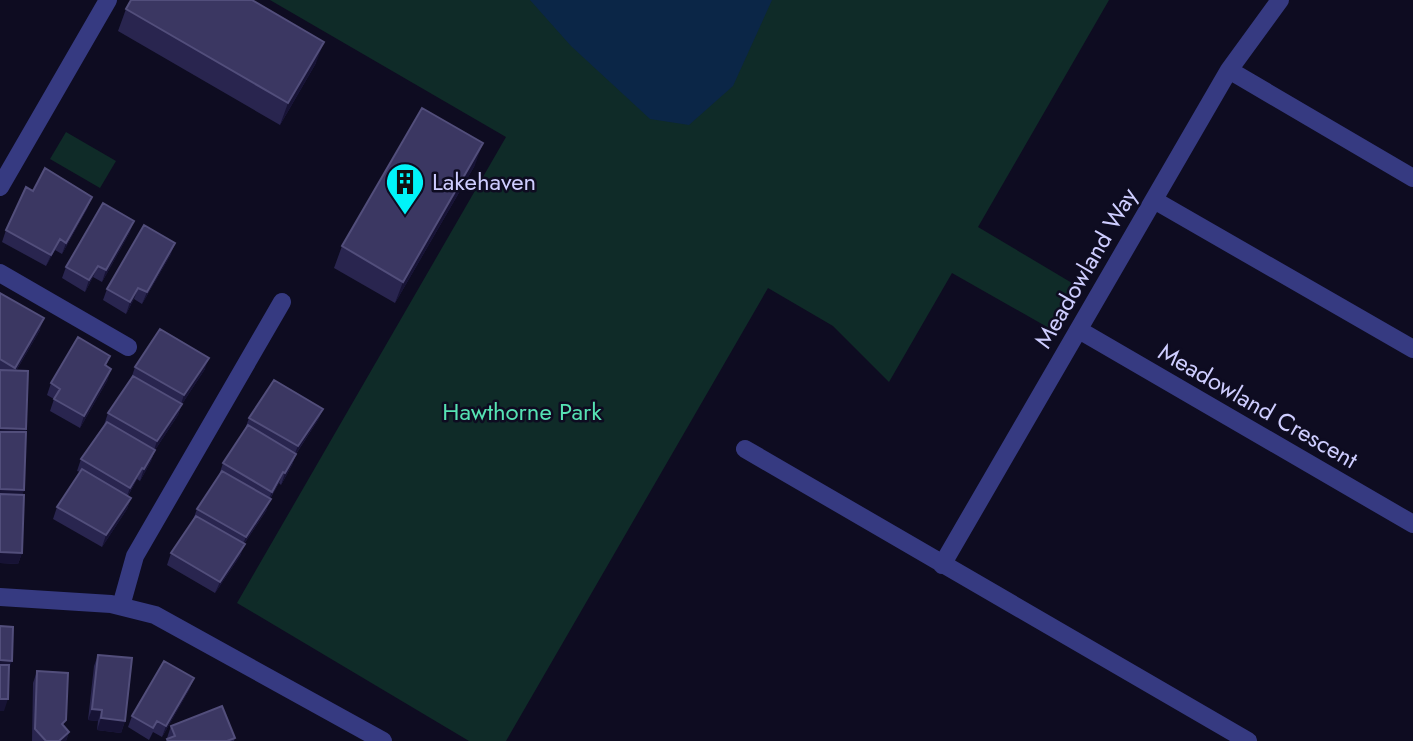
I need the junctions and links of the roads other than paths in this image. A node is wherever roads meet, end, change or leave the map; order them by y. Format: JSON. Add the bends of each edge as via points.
{"nodes":[{"id":1,"x":108,"y":0,"type":"edge"},
{"id":2,"x":1280,"y":0,"type":"edge"},
{"id":3,"x":1229,"y":70,"type":"junction"},
{"id":4,"x":1413,"y":178,"type":"edge"},
{"id":5,"x":0,"y":187,"type":"edge"},
{"id":6,"x":1154,"y":200,"type":"junction"},
{"id":7,"x":0,"y":273,"type":"edge"},
{"id":8,"x":282,"y":302,"type":"dead end"},
{"id":9,"x":1079,"y":330,"type":"junction"},
{"id":10,"x":128,"y":348,"type":"dead end"},
{"id":11,"x":1413,"y":349,"type":"edge"},
{"id":12,"x":745,"y":449,"type":"dead end"},
{"id":13,"x":1413,"y":524,"type":"edge"},
{"id":14,"x":942,"y":565,"type":"junction"},
{"id":15,"x":0,"y":597,"type":"edge"},
{"id":16,"x":121,"y":606,"type":"junction"},
{"id":17,"x":383,"y":741,"type":"edge"},
{"id":18,"x":1248,"y":741,"type":"edge"}],
"edges":[{"from":1,"to":5,"type":"street"},
{"from":2,"to":3,"type":"street","name":"Meadowland Way"},
{"from":3,"to":4,"type":"street"},
{"from":3,"to":6,"type":"street","name":"Meadowland Way"},
{"from":6,"to":9,"type":"street","name":"Meadowland Way"},
{"from":6,"to":11,"type":"street"},
{"from":7,"to":10,"type":"street"},
{"from":8,"to":16,"type":"street","via":[[135,556]]},
{"from":9,"to":13,"type":"street","name":"Meadowland Crescent"},
{"from":9,"to":14,"type":"street","name":"Meadowland Way"},
{"from":12,"to":14,"type":"street"},
{"from":14,"to":18,"type":"street"},
{"from":15,"to":16,"type":"street"},
{"from":16,"to":17,"type":"street","via":[[178,626]]}]}
